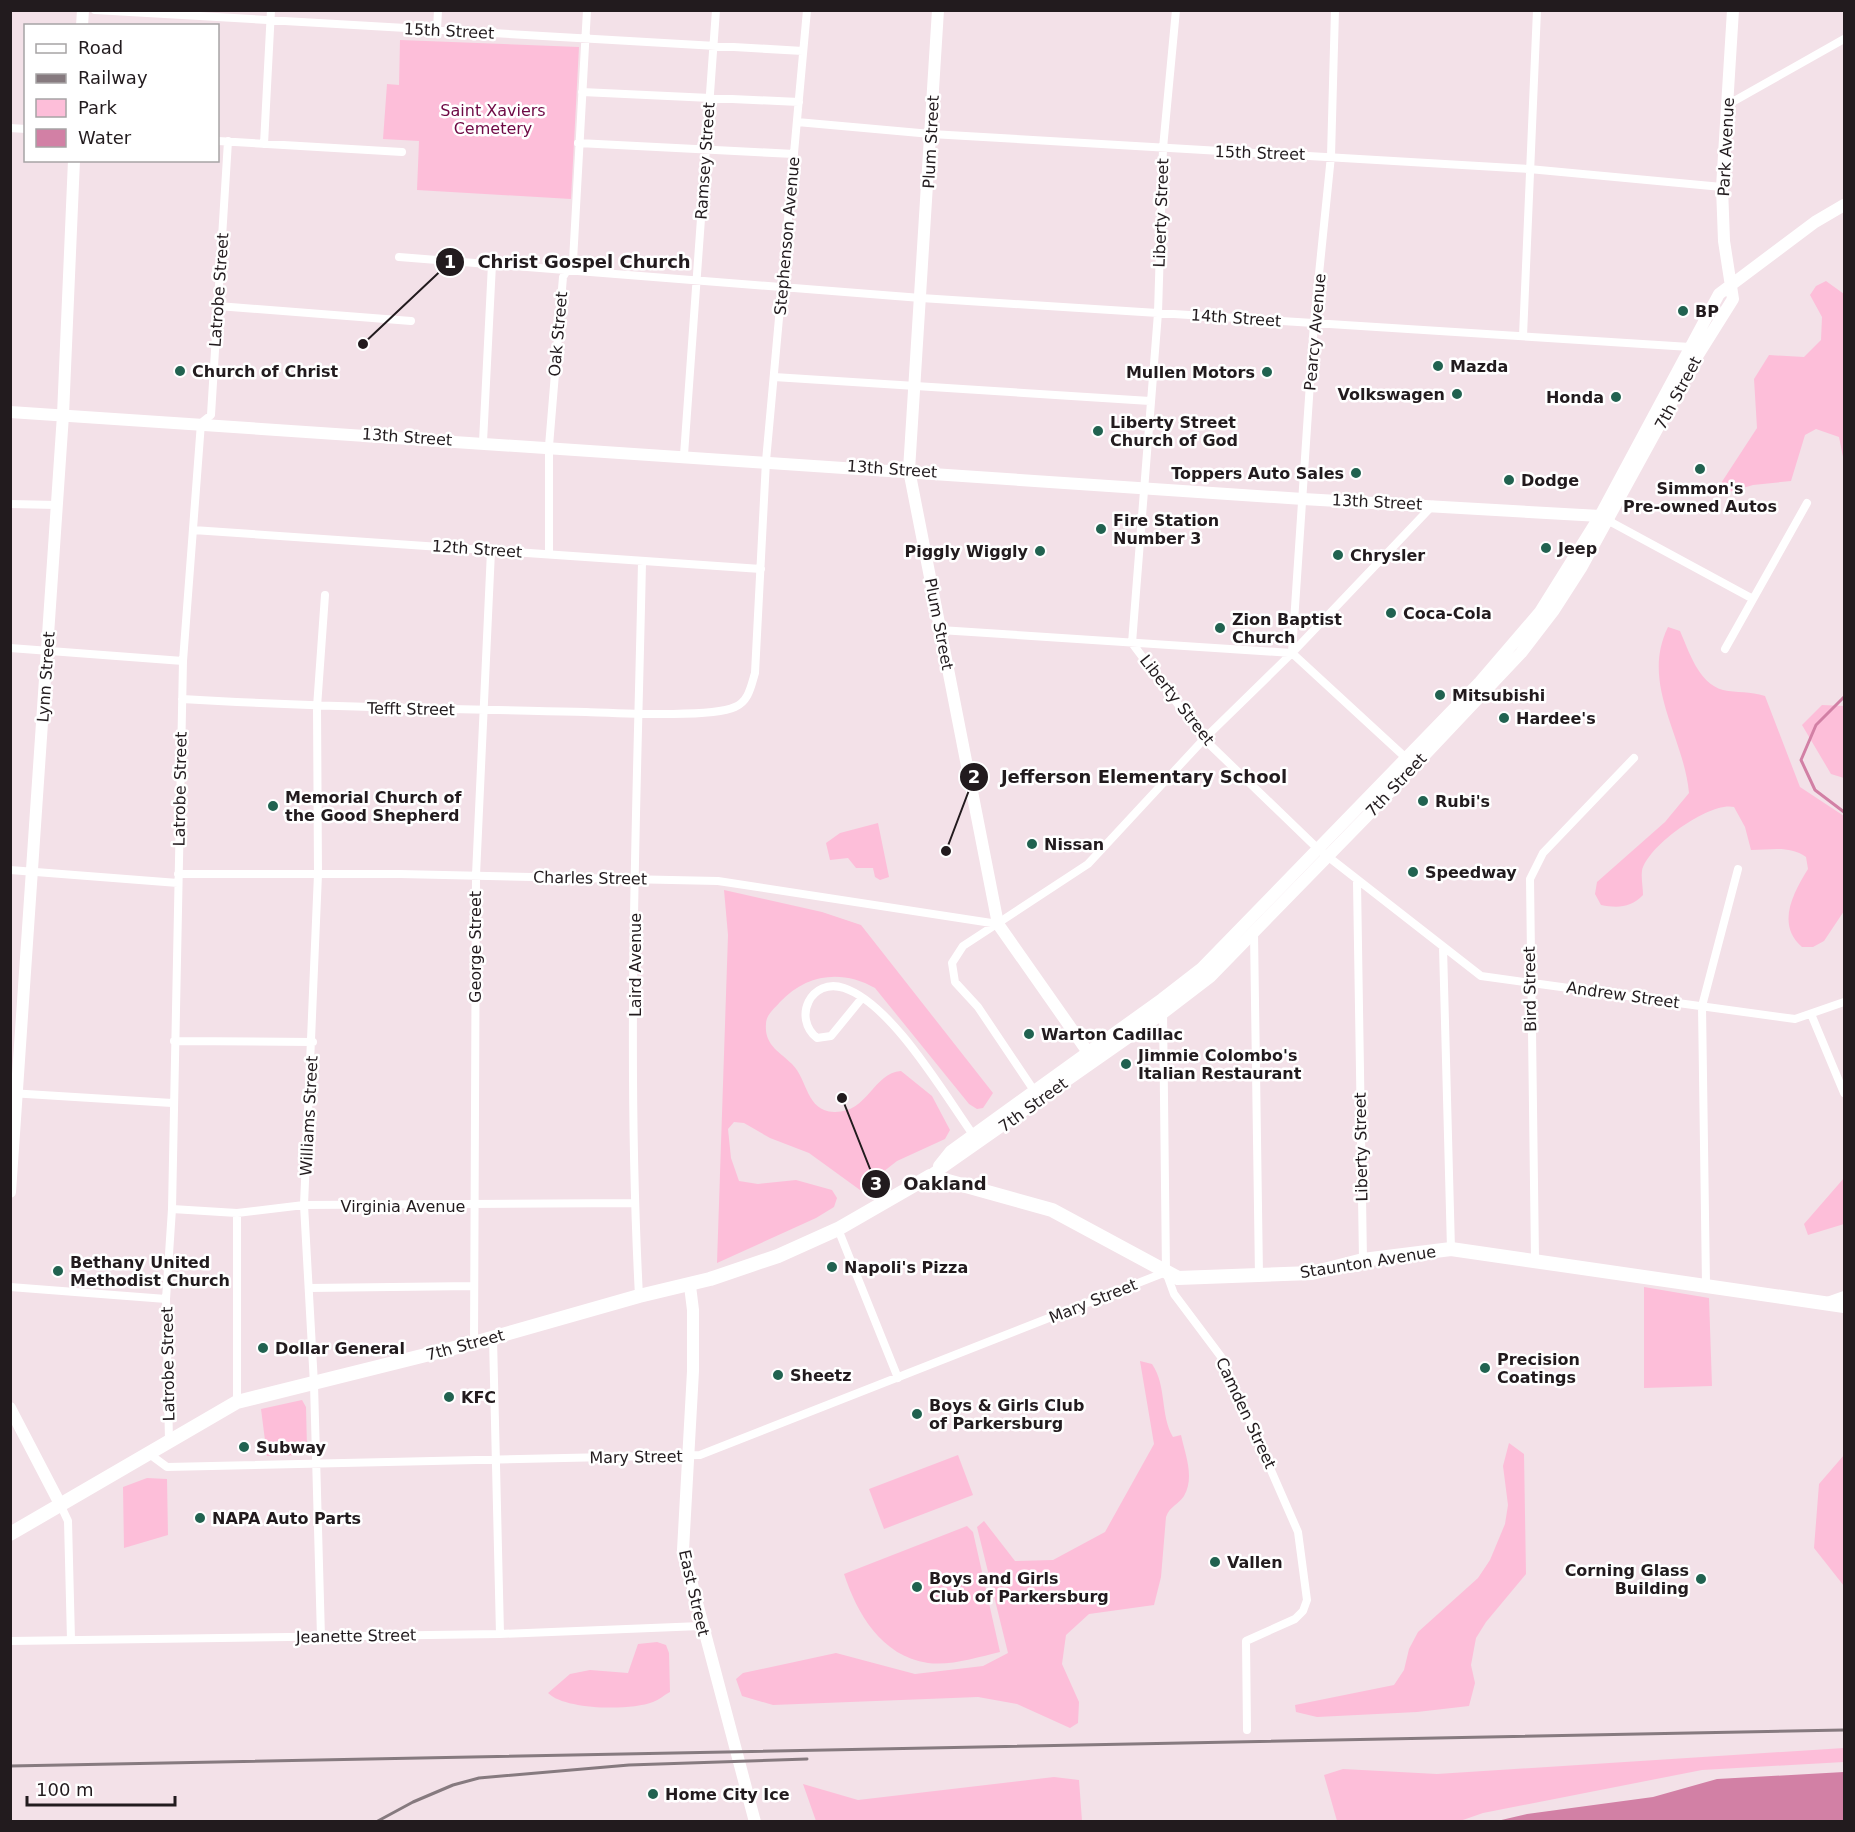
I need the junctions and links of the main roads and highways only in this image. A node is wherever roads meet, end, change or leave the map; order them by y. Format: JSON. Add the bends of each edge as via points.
{"nodes":[{"id":1,"x":930,"y":1176,"type":"joint"},
{"id":2,"x":1845,"y":1306,"type":"edge"},
{"id":3,"x":10,"y":1534,"type":"edge"}],
"edges":[{"from":1,"to":2,"type":"main road","name":"Staunton Avenue","via":[[1052,1210],[1178,1278],[1312,1274],[1363,1260],[1451,1249]]},
{"from":1,"to":3,"type":"main road","name":"7th Street","via":[[838,1229],[778,1257],[690,1286],[237,1402]]}]}
